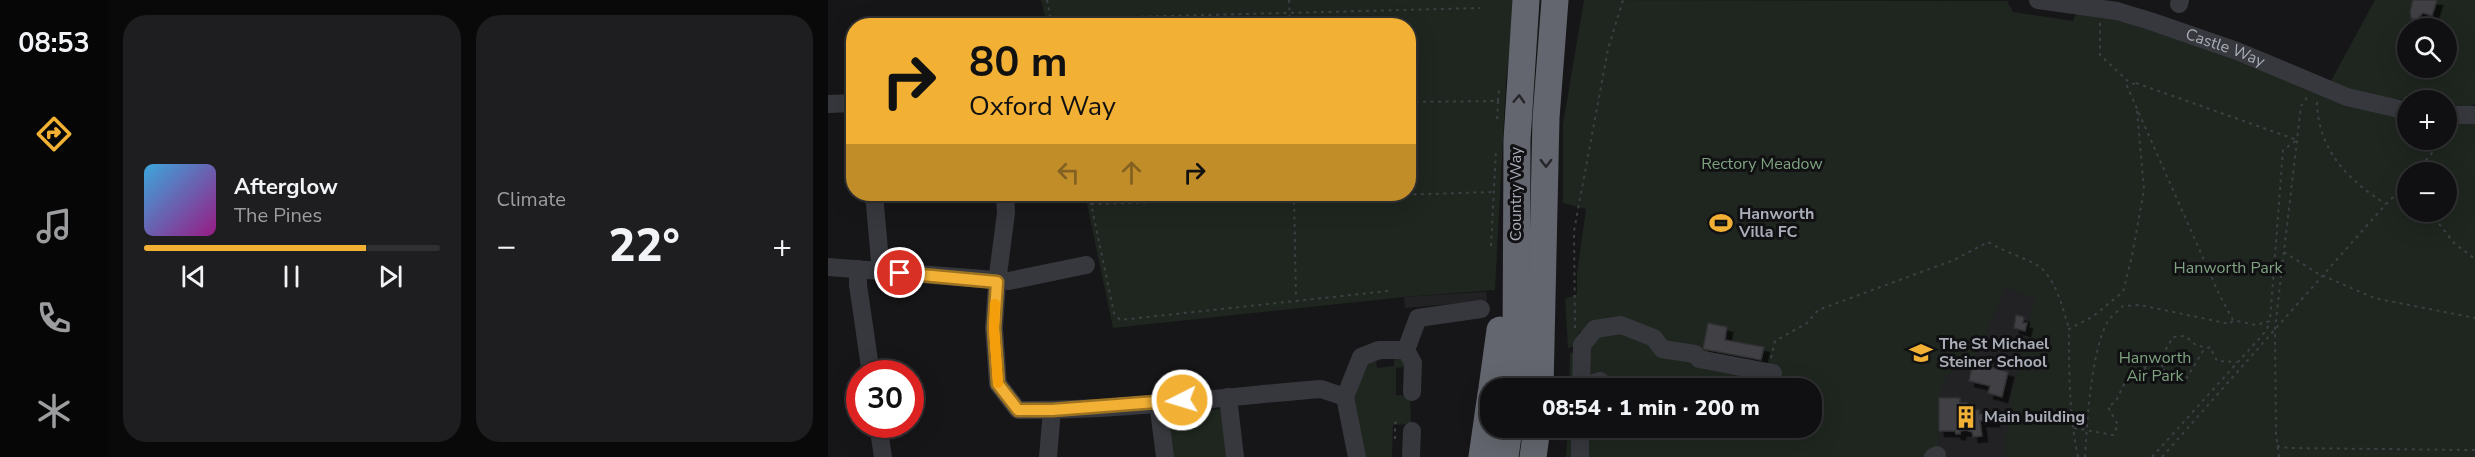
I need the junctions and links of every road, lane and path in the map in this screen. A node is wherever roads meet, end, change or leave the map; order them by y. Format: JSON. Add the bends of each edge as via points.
{"nodes":[{"id":1,"x":1047,"y":0,"type":"edge"},
{"id":2,"x":1289,"y":0,"type":"edge"},
{"id":3,"x":1526,"y":0,"type":"edge"},
{"id":4,"x":1555,"y":0,"type":"edge"},
{"id":5,"x":1623,"y":0,"type":"edge"},
{"id":6,"x":2038,"y":0,"type":"edge"},
{"id":7,"x":2120,"y":6,"type":"edge"},
{"id":8,"x":1480,"y":8,"type":"dead end"},
{"id":9,"x":2097,"y":9,"type":"junction"},
{"id":10,"x":1289,"y":14,"type":"junction"},
{"id":11,"x":1051,"y":18,"type":"edge"},
{"id":12,"x":1099,"y":18,"type":"edge"},
{"id":13,"x":1289,"y":18,"type":"edge"},
{"id":14,"x":2132,"y":84,"type":"junction"},
{"id":15,"x":2317,"y":84,"type":"junction"},
{"id":16,"x":1416,"y":102,"type":"edge"},
{"id":17,"x":846,"y":103,"type":"edge"},
{"id":18,"x":828,"y":104,"type":"edge"},
{"id":19,"x":2137,"y":108,"type":"junction"},
{"id":20,"x":2397,"y":108,"type":"edge"},
{"id":21,"x":1503,"y":137,"type":"junction"},
{"id":22,"x":2297,"y":140,"type":"junction"},
{"id":23,"x":2435,"y":150,"type":"edge"},
{"id":24,"x":2425,"y":162,"type":"edge"},
{"id":25,"x":1494,"y":192,"type":"junction"},
{"id":26,"x":1546,"y":192,"type":"junction"},
{"id":27,"x":1416,"y":193,"type":"edge"},
{"id":28,"x":2397,"y":194,"type":"edge"},
{"id":29,"x":875,"y":201,"type":"edge"},
{"id":30,"x":1005,"y":201,"type":"edge"},
{"id":31,"x":1090,"y":201,"type":"edge"},
{"id":32,"x":1159,"y":201,"type":"edge"},
{"id":33,"x":1294,"y":201,"type":"edge"},
{"id":34,"x":1091,"y":204,"type":"junction"},
{"id":35,"x":2386,"y":204,"type":"junction"},
{"id":36,"x":2438,"y":222,"type":"edge"},
{"id":37,"x":1491,"y":246,"type":"dead end"},
{"id":38,"x":2284,"y":251,"type":"junction"},
{"id":39,"x":2475,"y":259,"type":"edge"},
{"id":40,"x":1086,"y":265,"type":"dead end"},
{"id":41,"x":828,"y":267,"type":"edge"},
{"id":42,"x":858,"y":268,"type":"junction"},
{"id":43,"x":881,"y":272,"type":"junction"},
{"id":44,"x":2322,"y":275,"type":"junction"},
{"id":45,"x":997,"y":282,"type":"junction"},
{"id":46,"x":1388,"y":291,"type":"dead end"},
{"id":47,"x":1296,"y":300,"type":"junction"},
{"id":48,"x":1481,"y":309,"type":"dead end"},
{"id":49,"x":2475,"y":318,"type":"edge"},
{"id":50,"x":2233,"y":320,"type":"junction"},
{"id":51,"x":2270,"y":321,"type":"junction"},
{"id":52,"x":2269,"y":327,"type":"junction"},
{"id":53,"x":2275,"y":328,"type":"junction"},
{"id":54,"x":2069,"y":329,"type":"junction"},
{"id":55,"x":1575,"y":336,"type":"dead end"},
{"id":56,"x":2209,"y":348,"type":"junction"},
{"id":57,"x":1406,"y":350,"type":"junction"},
{"id":58,"x":869,"y":360,"type":"edge"},
{"id":59,"x":2237,"y":362,"type":"junction"},
{"id":60,"x":2163,"y":367,"type":"junction"},
{"id":61,"x":2145,"y":368,"type":"junction"},
{"id":62,"x":2164,"y":372,"type":"junction"},
{"id":63,"x":1771,"y":373,"type":"joint"},
{"id":64,"x":1493,"y":378,"type":"edge"},
{"id":65,"x":1514,"y":378,"type":"edge"},
{"id":66,"x":1540,"y":378,"type":"edge"},
{"id":67,"x":1555,"y":378,"type":"edge"},
{"id":68,"x":1581,"y":378,"type":"edge"},
{"id":69,"x":1412,"y":392,"type":"dead end"},
{"id":70,"x":1228,"y":396,"type":"junction"},
{"id":71,"x":1345,"y":397,"type":"junction"},
{"id":72,"x":1158,"y":402,"type":"junction"},
{"id":73,"x":1052,"y":410,"type":"junction"},
{"id":74,"x":2073,"y":428,"type":"junction"},
{"id":75,"x":2086,"y":430,"type":"junction"},
{"id":76,"x":1412,"y":431,"type":"dead end"},
{"id":77,"x":880,"y":438,"type":"edge"},
{"id":78,"x":1485,"y":438,"type":"edge"},
{"id":79,"x":1508,"y":438,"type":"edge"},
{"id":80,"x":1536,"y":438,"type":"edge"},
{"id":81,"x":1553,"y":438,"type":"edge"},
{"id":82,"x":1581,"y":438,"type":"edge"},
{"id":83,"x":2277,"y":446,"type":"junction"},
{"id":84,"x":2475,"y":450,"type":"edge"},
{"id":85,"x":883,"y":457,"type":"edge"},
{"id":86,"x":1048,"y":457,"type":"edge"},
{"id":87,"x":1165,"y":457,"type":"edge"},
{"id":88,"x":1235,"y":457,"type":"edge"},
{"id":89,"x":1357,"y":457,"type":"edge"},
{"id":90,"x":1411,"y":457,"type":"edge"},
{"id":91,"x":1482,"y":457,"type":"edge"},
{"id":92,"x":1505,"y":457,"type":"edge"},
{"id":93,"x":1533,"y":457,"type":"edge"},
{"id":94,"x":1552,"y":457,"type":"edge"},
{"id":95,"x":1580,"y":457,"type":"edge"},
{"id":96,"x":2078,"y":457,"type":"edge"},
{"id":97,"x":2085,"y":457,"type":"edge"},
{"id":98,"x":2152,"y":457,"type":"edge"},
{"id":99,"x":2162,"y":457,"type":"edge"},
{"id":100,"x":2279,"y":457,"type":"edge"}],
"edges":[{"from":1,"to":11,"type":"path"},
{"from":2,"to":10,"type":"path"},
{"from":21,"to":3,"type":"highway","name":"Country Way","one_way":true},
{"from":4,"to":26,"type":"highway","name":"Country Way","one_way":true,"via":[[1546,118]]},
{"from":5,"to":55,"type":"path","via":[[1608,49],[1574,231]]},
{"from":6,"to":9,"type":"street","name":"Castle Way"},
{"from":7,"to":9,"type":"street","name":"Castle Way"},
{"from":7,"to":15,"type":"street","name":"Castle Way"},
{"from":8,"to":10,"type":"path"},
{"from":9,"to":14,"type":"path","via":[[2102,34],[2100,55]]},
{"from":10,"to":12,"type":"path"},
{"from":10,"to":13,"type":"path"},
{"from":14,"to":19,"type":"path","via":[[2127,86]]},
{"from":14,"to":22,"type":"path"},
{"from":15,"to":20,"type":"street","name":"Castle Way","via":[[2347,97]]},
{"from":15,"to":22,"type":"path","via":[[2301,106]]},
{"from":15,"to":35,"type":"path","via":[[2318,122],[2332,156],[2352,180]]},
{"from":16,"to":21,"type":"path","via":[[1498,101]]},
{"from":17,"to":18,"type":"street"},
{"from":19,"to":50,"type":"path"},
{"from":19,"to":54,"type":"path","via":[[2144,190],[2123,292],[2092,317]]},
{"from":21,"to":25,"type":"path"},
{"from":21,"to":64,"type":"highway","via":[[1498,345]]},
{"from":21,"to":65,"type":"highway","name":"Country Way","via":[[1516,342]]},
{"from":22,"to":38,"type":"path"},
{"from":22,"to":51,"type":"path","via":[[2283,150]]},
{"from":23,"to":24,"type":"path"},
{"from":25,"to":27,"type":"path"},
{"from":25,"to":37,"type":"path"},
{"from":26,"to":66,"type":"highway","name":"Country Way"},
{"from":26,"to":67,"type":"highway"},
{"from":28,"to":35,"type":"path"},
{"from":29,"to":43,"type":"street"},
{"from":30,"to":45,"type":"street"},
{"from":31,"to":34,"type":"path"},
{"from":32,"to":34,"type":"path"},
{"from":33,"to":47,"type":"path"},
{"from":34,"to":47,"type":"path","via":[[1114,313],[1120,320]]},
{"from":35,"to":44,"type":"path"},
{"from":36,"to":39,"type":"path","via":[[2454,243]]},
{"from":38,"to":44,"type":"path"},
{"from":38,"to":53,"type":"path"},
{"from":40,"to":45,"type":"street"},
{"from":41,"to":42,"type":"street"},
{"from":42,"to":43,"type":"street"},
{"from":42,"to":58,"type":"street"},
{"from":43,"to":45,"type":"street"},
{"from":44,"to":49,"type":"path","via":[[2374,298]]},
{"from":44,"to":53,"type":"path"},
{"from":45,"to":73,"type":"street","via":[[994,328],[998,384],[1018,410]]},
{"from":46,"to":47,"type":"path"},
{"from":48,"to":57,"type":"street","via":[[1418,318]]},
{"from":50,"to":51,"type":"path","via":[[2256,325]]},
{"from":50,"to":75,"type":"path","via":[[2230,324],[2140,305],[2123,306],[2107,322],[2097,355]]},
{"from":51,"to":52,"type":"path"},
{"from":52,"to":53,"type":"path"},
{"from":52,"to":59,"type":"path"},
{"from":53,"to":83,"type":"path"},
{"from":53,"to":99,"type":"path"},
{"from":54,"to":63,"type":"path","via":[[2057,289],[2037,265],[1988,242],[1954,260],[1818,310],[1807,323],[1775,341]]},
{"from":54,"to":74,"type":"path"},
{"from":56,"to":59,"type":"path","via":[[2217,362]]},
{"from":56,"to":60,"type":"path","via":[[2197,346],[2185,336],[2173,337],[2165,351]]},
{"from":56,"to":62,"type":"path","via":[[2203,351],[2186,379]]},
{"from":57,"to":69,"type":"street","via":[[1413,363]]},
{"from":57,"to":71,"type":"street","via":[[1378,350],[1361,357]]},
{"from":59,"to":98,"type":"path"},
{"from":60,"to":61,"type":"path","via":[[2157,359]]},
{"from":60,"to":62,"type":"path"},
{"from":61,"to":62,"type":"path","via":[[2147,375],[2156,378]]},
{"from":61,"to":75,"type":"path","via":[[2130,372],[2116,401],[2108,407],[2118,425],[2113,435]]},
{"from":63,"to":68,"type":"street","via":[[1662,349],[1653,338],[1621,325],[1595,329],[1582,345]]},
{"from":70,"to":71,"type":"street","via":[[1321,389]]},
{"from":70,"to":72,"type":"street"},
{"from":70,"to":88,"type":"street"},
{"from":71,"to":89,"type":"street"},
{"from":72,"to":73,"type":"street"},
{"from":72,"to":87,"type":"street"},
{"from":73,"to":86,"type":"street"},
{"from":74,"to":75,"type":"path"},
{"from":74,"to":96,"type":"path"},
{"from":75,"to":97,"type":"path"},
{"from":76,"to":90,"type":"street"},
{"from":77,"to":85,"type":"street"},
{"from":78,"to":91,"type":"highway"},
{"from":79,"to":92,"type":"highway"},
{"from":80,"to":93,"type":"highway"},
{"from":81,"to":94,"type":"highway"},
{"from":82,"to":95,"type":"street"},
{"from":83,"to":84,"type":"path"},
{"from":83,"to":100,"type":"path"}]}
